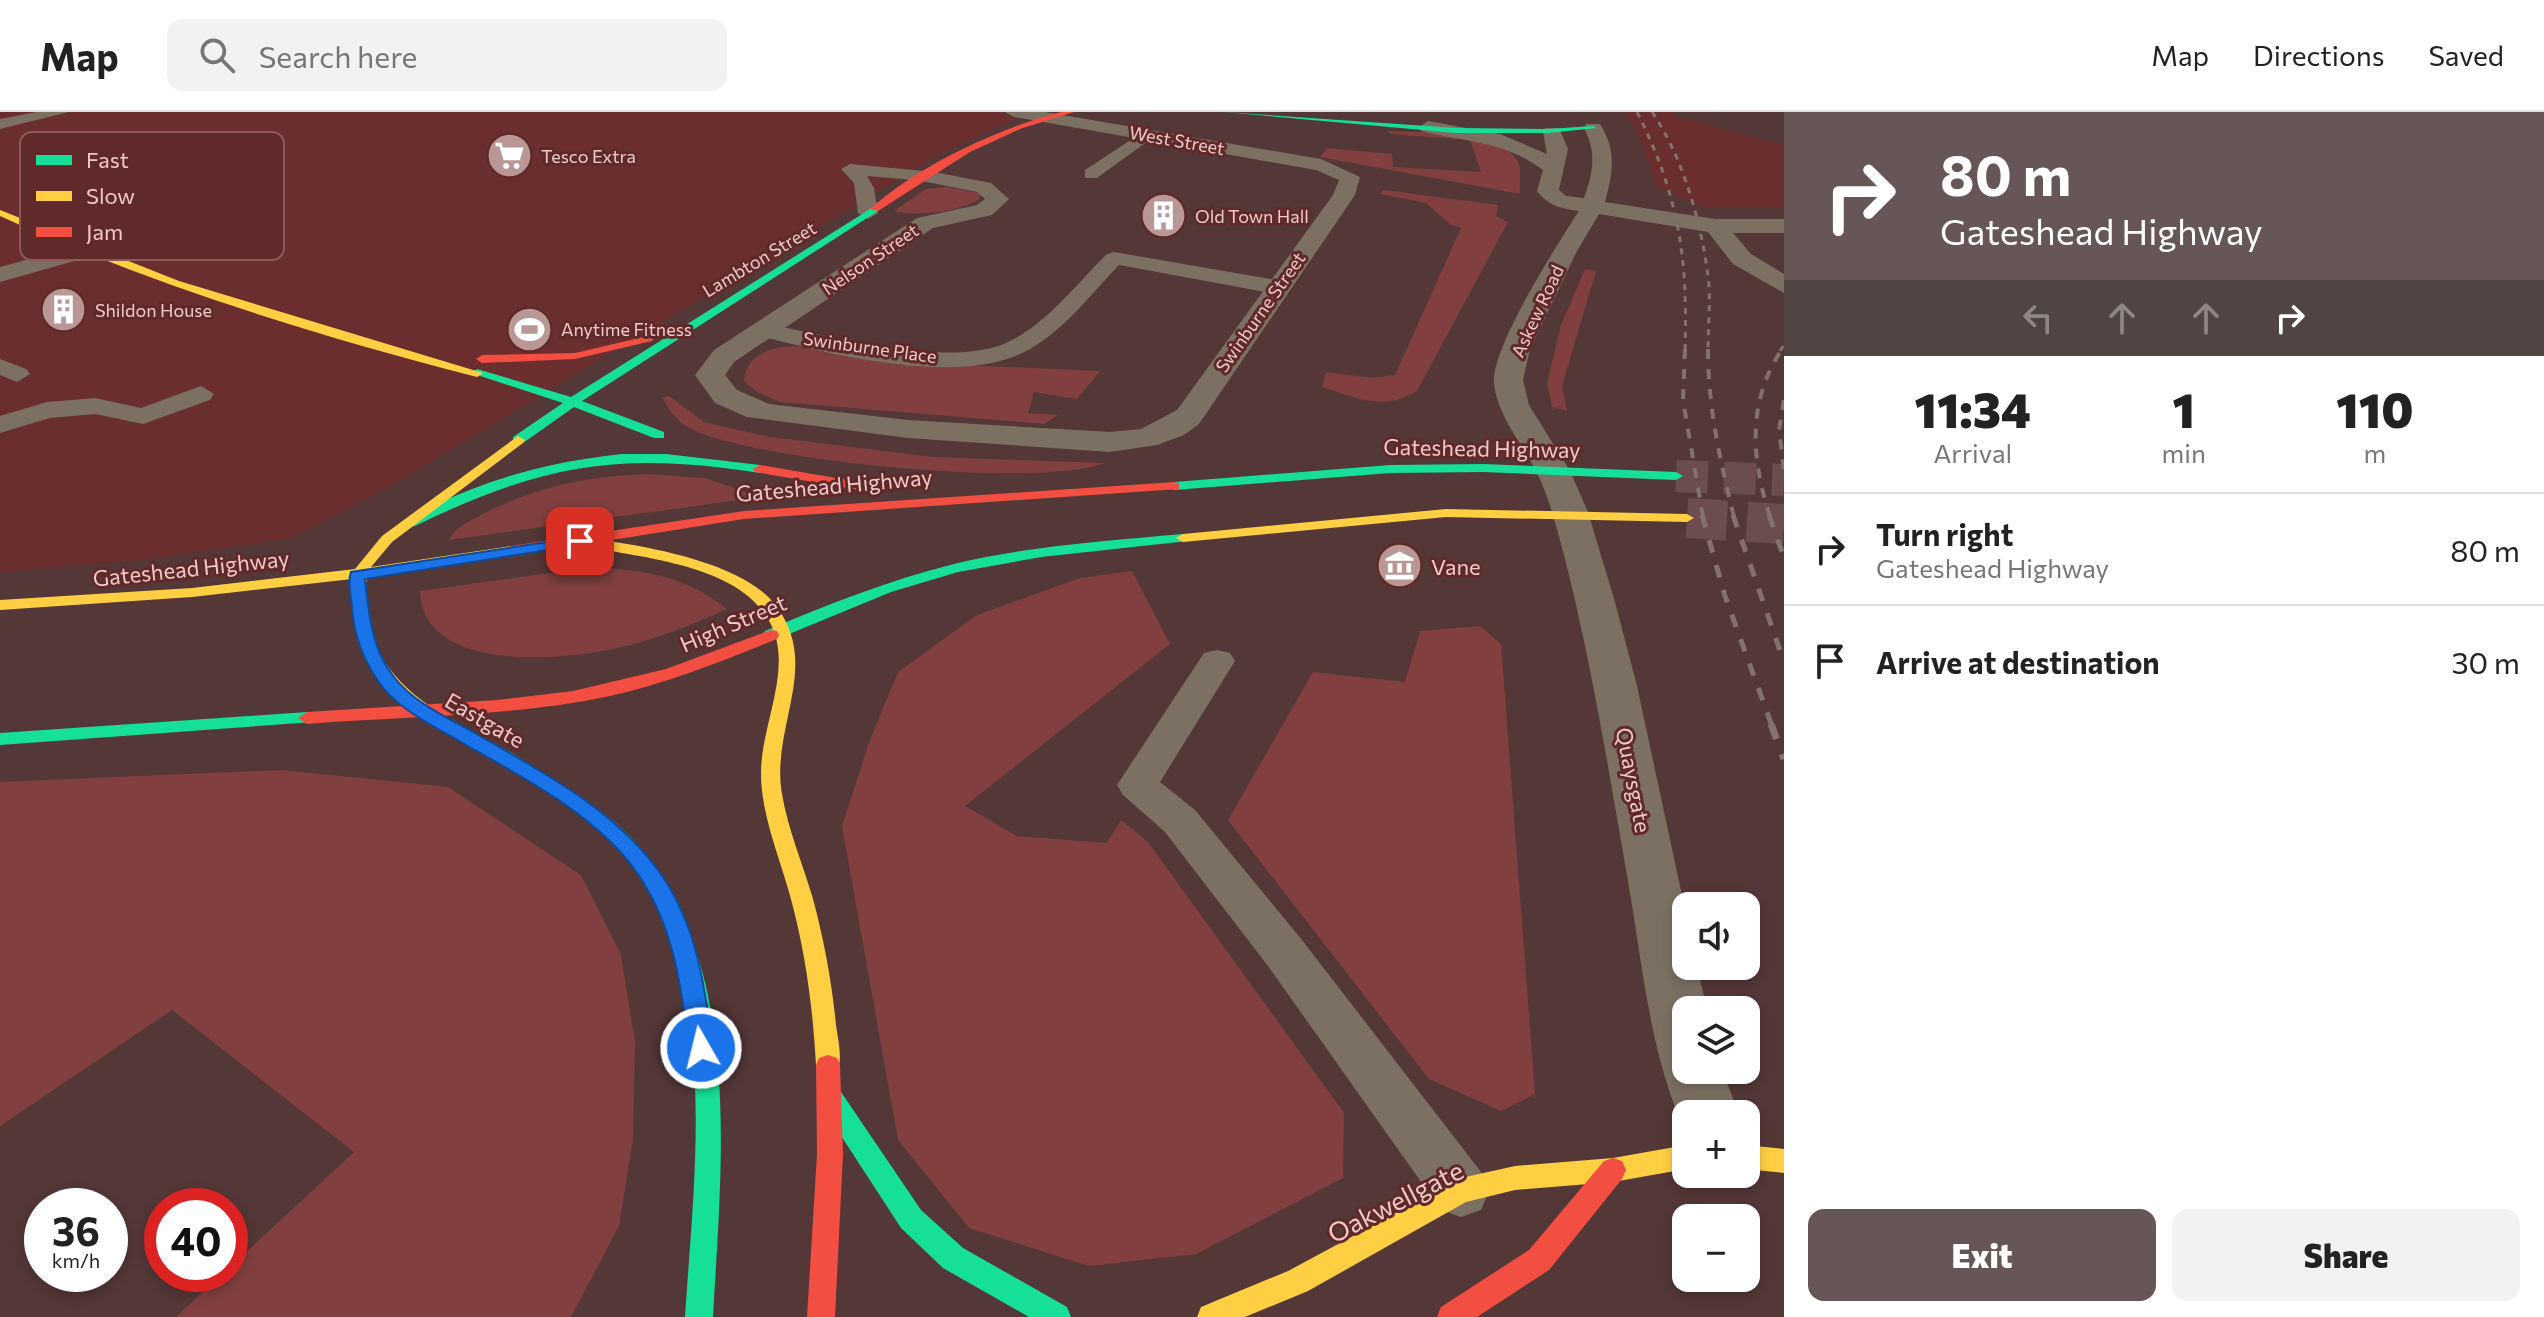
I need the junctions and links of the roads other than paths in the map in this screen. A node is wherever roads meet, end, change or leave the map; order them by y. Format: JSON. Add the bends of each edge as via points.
{"nodes":[{"id":1,"x":61,"y":112,"type":"edge"},
{"id":2,"x":1014,"y":112,"type":"edge"},
{"id":3,"x":1070,"y":112,"type":"edge"},
{"id":4,"x":1228,"y":112,"type":"edge"},
{"id":5,"x":1297,"y":112,"type":"edge"},
{"id":6,"x":1492,"y":112,"type":"edge"},
{"id":7,"x":1579,"y":112,"type":"edge"},
{"id":8,"x":1038,"y":114,"type":"edge"},
{"id":9,"x":1409,"y":118,"type":"junction"},
{"id":10,"x":1124,"y":121,"type":"edge"},
{"id":11,"x":1547,"y":122,"type":"edge"},
{"id":12,"x":0,"y":124,"type":"edge"},
{"id":13,"x":1428,"y":127,"type":"junction"},
{"id":14,"x":1593,"y":128,"type":"junction"},
{"id":15,"x":1146,"y":135,"type":"junction"},
{"id":16,"x":951,"y":159,"type":"junction"},
{"id":17,"x":1552,"y":167,"type":"junction"},
{"id":18,"x":878,"y":169,"type":"junction"},
{"id":19,"x":1340,"y":171,"type":"joint"},
{"id":20,"x":1091,"y":174,"type":"dead end"},
{"id":21,"x":924,"y":176,"type":"junction"},
{"id":22,"x":1617,"y":182,"type":"junction"},
{"id":23,"x":1592,"y":208,"type":"junction"},
{"id":24,"x":0,"y":213,"type":"edge"},
{"id":25,"x":868,"y":213,"type":"junction"},
{"id":26,"x":20,"y":222,"type":"edge"},
{"id":27,"x":1715,"y":226,"type":"junction"},
{"id":28,"x":1784,"y":226,"type":"edge"},
{"id":29,"x":52,"y":260,"type":"edge"},
{"id":30,"x":110,"y":260,"type":"edge"},
{"id":31,"x":0,"y":275,"type":"edge"},
{"id":32,"x":1784,"y":285,"type":"edge"},
{"id":33,"x":1276,"y":287,"type":"junction"},
{"id":34,"x":680,"y":330,"type":"junction"},
{"id":35,"x":763,"y":330,"type":"junction"},
{"id":36,"x":648,"y":351,"type":"junction"},
{"id":37,"x":416,"y":357,"type":"junction"},
{"id":38,"x":719,"y":371,"type":"joint"},
{"id":39,"x":642,"y":380,"type":"dead end"},
{"id":40,"x":201,"y":394,"type":"dead end"},
{"id":41,"x":574,"y":400,"type":"junction"},
{"id":42,"x":501,"y":402,"type":"dead end"},
{"id":43,"x":646,"y":408,"type":"dead end"},
{"id":44,"x":0,"y":425,"type":"edge"},
{"id":45,"x":502,"y":432,"type":"dead end"},
{"id":46,"x":659,"y":435,"type":"junction"},
{"id":47,"x":492,"y":461,"type":"junction"},
{"id":48,"x":723,"y":462,"type":"junction"},
{"id":49,"x":1676,"y":476,"type":"tunnel mouth"},
{"id":50,"x":1561,"y":492,"type":"junction"},
{"id":51,"x":987,"y":497,"type":"junction"},
{"id":52,"x":1687,"y":518,"type":"tunnel mouth"},
{"id":53,"x":410,"y":523,"type":"junction"},
{"id":54,"x":580,"y":541,"type":"junction"},
{"id":55,"x":1062,"y":550,"type":"joint"},
{"id":56,"x":357,"y":575,"type":"junction"},
{"id":57,"x":0,"y":605,"type":"edge"},
{"id":58,"x":784,"y":627,"type":"junction"},
{"id":59,"x":1217,"y":661,"type":"dead end"},
{"id":60,"x":417,"y":708,"type":"junction"},
{"id":61,"x":0,"y":739,"type":"edge"},
{"id":62,"x":1675,"y":996,"type":"edge"},
{"id":63,"x":830,"y":1097,"type":"junction"},
{"id":64,"x":1760,"y":1158,"type":"edge"},
{"id":65,"x":1672,"y":1159,"type":"edge"},
{"id":66,"x":1784,"y":1161,"type":"edge"},
{"id":67,"x":1613,"y":1170,"type":"junction"},
{"id":68,"x":1461,"y":1191,"type":"junction"},
{"id":69,"x":699,"y":1317,"type":"edge"},
{"id":70,"x":821,"y":1317,"type":"edge"},
{"id":71,"x":1057,"y":1317,"type":"edge"},
{"id":72,"x":1211,"y":1317,"type":"edge"},
{"id":73,"x":1451,"y":1317,"type":"edge"}],
"edges":[{"from":1,"to":12,"type":"lane"},
{"from":2,"to":8,"type":"street","name":"West Street"},
{"from":3,"to":8,"type":"main road"},
{"from":4,"to":13,"type":"main road"},
{"from":5,"to":9,"type":"main road"},
{"from":6,"to":9,"type":"main road"},
{"from":7,"to":14,"type":"main road","name":"Askew Road"},
{"from":8,"to":10,"type":"street","name":"West Street"},
{"from":8,"to":16,"type":"main road"},
{"from":9,"to":11,"type":"main road"},
{"from":10,"to":15,"type":"street","name":"West Street"},
{"from":11,"to":13,"type":"main road"},
{"from":11,"to":14,"type":"main road"},
{"from":11,"to":17,"type":"street","via":[[1558,149]]},
{"from":13,"to":17,"type":"street","via":[[1507,141]]},
{"from":14,"to":22,"type":"street","name":"Askew Road"},
{"from":15,"to":19,"type":"street","name":"West Street"},
{"from":15,"to":20,"type":"lane"},
{"from":16,"to":18,"type":"lane"},
{"from":16,"to":21,"type":"main road"},
{"from":17,"to":23,"type":"street","via":[[1548,191],[1559,201]]},
{"from":18,"to":21,"type":"lane"},
{"from":18,"to":25,"type":"lane","via":[[850,169],[866,186]]},
{"from":19,"to":33,"type":"street","name":"Swinburne Street","via":[[1350,177],[1344,195]]},
{"from":21,"to":25,"type":"main road","name":"Lambton Street"},
{"from":21,"to":35,"type":"street","name":"Nelson Street","via":[[984,187],[998,199],[984,210],[925,223]]},
{"from":22,"to":23,"type":"street","name":"Askew Road"},
{"from":22,"to":27,"type":"street","via":[[1669,213]]},
{"from":23,"to":27,"type":"street"},
{"from":23,"to":50,"type":"street","name":"Askew Road","via":[[1516,349],[1508,380],[1514,405]]},
{"from":24,"to":26,"type":"main road"},
{"from":25,"to":34,"type":"main road","name":"Lambton Street"},
{"from":27,"to":28,"type":"street"},
{"from":27,"to":32,"type":"street","via":[[1742,259]]},
{"from":29,"to":31,"type":"street"},
{"from":30,"to":37,"type":"main road"},
{"from":33,"to":35,"type":"lane","name":"Swinburne Place","via":[[1114,258],[1015,349],[970,358],[887,353]]},
{"from":33,"to":38,"type":"street","name":"Swinburne Street","via":[[1188,417],[1146,438],[1110,442],[979,435],[801,417],[730,400]]},
{"from":34,"to":36,"type":"main road","name":"Lambton Street"},
{"from":34,"to":37,"type":"main road","via":[[575,356]]},
{"from":35,"to":38,"type":"street","name":"Nelson Street"},
{"from":36,"to":39,"type":"main road"},
{"from":36,"to":41,"type":"main road","name":"Lambton Street"},
{"from":37,"to":41,"type":"main road"},
{"from":37,"to":42,"type":"main road","via":[[482,386]]},
{"from":40,"to":44,"type":"lane","via":[[143,416],[95,406],[47,410]]},
{"from":41,"to":46,"type":"main road"},
{"from":41,"to":47,"type":"main road","name":"Lambton Street"},
{"from":43,"to":46,"type":"main road"},
{"from":45,"to":47,"type":"main road"},
{"from":46,"to":48,"type":"main road"},
{"from":47,"to":53,"type":"main road","name":"Lambton Street"},
{"from":48,"to":51,"type":"main road","via":[[836,484]]},
{"from":48,"to":53,"type":"main road","via":[[646,457],[543,471],[476,490]]},
{"from":49,"to":50,"type":"main road","name":"Gateshead Highway"},
{"from":50,"to":51,"type":"main road","name":"Gateshead Highway","via":[[1390,469]]},
{"from":50,"to":52,"type":"main road","name":"Gateshead Highway"},
{"from":50,"to":55,"type":"main road","name":"Gateshead Highway","via":[[1440,513]]},
{"from":50,"to":62,"type":"street","name":"Quaysgate","via":[[1616,686]]},
{"from":51,"to":54,"type":"main road","name":"Gateshead Highway","via":[[744,515]]},
{"from":53,"to":56,"type":"main road","via":[[368,556]]},
{"from":54,"to":56,"type":"main road","name":"Gateshead Highway"},
{"from":54,"to":58,"type":"main road","via":[[642,550],[716,574],[745,590]]},
{"from":55,"to":58,"type":"main road","name":"High Street","via":[[990,559],[923,576]]},
{"from":56,"to":57,"type":"main road","name":"Gateshead Highway"},
{"from":56,"to":60,"type":"main road","name":"Eastgate","via":[[357,608],[370,653],[386,680]]},
{"from":58,"to":60,"type":"main road","name":"High Street","via":[[721,658],[621,687],[506,703]]},
{"from":58,"to":63,"type":"main road","via":[[790,648],[769,765],[772,795],[810,933]]},
{"from":59,"to":68,"type":"lane","via":[[1137,785],[1190,833]]},
{"from":60,"to":61,"type":"main road","via":[[97,736]]},
{"from":60,"to":69,"type":"main road","name":"Eastgate","via":[[587,811],[630,850],[657,885],[677,926],[691,972],[705,1074]]},
{"from":63,"to":70,"type":"main road"},
{"from":63,"to":71,"type":"main road","via":[[911,1219],[953,1258]]},
{"from":64,"to":66,"type":"main road"},
{"from":65,"to":67,"type":"main road","name":"Oakwellgate"},
{"from":67,"to":68,"type":"main road","name":"Oakwellgate","via":[[1515,1178]]},
{"from":67,"to":73,"type":"main road","via":[[1539,1260]]},
{"from":68,"to":72,"type":"main road","name":"Oakwellgate","via":[[1298,1281]]}]}
